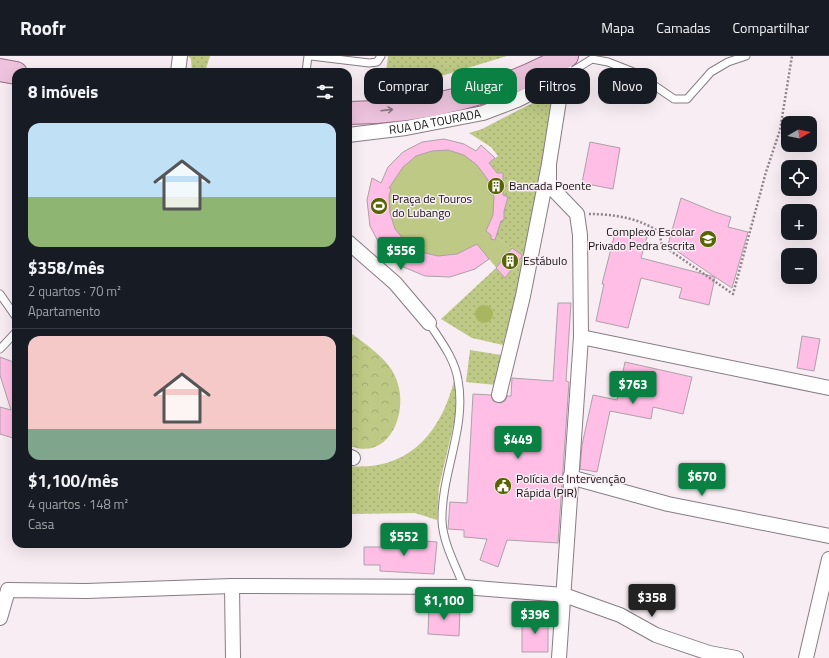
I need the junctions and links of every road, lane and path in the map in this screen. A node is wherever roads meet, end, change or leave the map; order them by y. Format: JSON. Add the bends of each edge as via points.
{"nodes":[{"id":1,"x":180,"y":56,"type":"edge"},
{"id":2,"x":309,"y":56,"type":"edge"},
{"id":3,"x":381,"y":56,"type":"edge"},
{"id":4,"x":746,"y":56,"type":"edge"},
{"id":5,"x":792,"y":56,"type":"edge"},
{"id":6,"x":565,"y":63,"type":"edge"},
{"id":7,"x":178,"y":68,"type":"edge"},
{"id":8,"x":307,"y":68,"type":"edge"},
{"id":9,"x":0,"y":70,"type":"edge"},
{"id":10,"x":12,"y":72,"type":"edge"},
{"id":11,"x":352,"y":113,"type":"edge"},
{"id":12,"x":352,"y":135,"type":"edge"},
{"id":13,"x":549,"y":164,"type":"junction"},
{"id":14,"x":577,"y":214,"type":"junction"},
{"id":15,"x":352,"y":245,"type":"edge"},
{"id":16,"x":0,"y":294,"type":"edge"},
{"id":17,"x":12,"y":311,"type":"edge"},
{"id":18,"x":429,"y":323,"type":"joint"},
{"id":19,"x":12,"y":336,"type":"edge"},
{"id":20,"x":581,"y":337,"type":"junction"},
{"id":21,"x":0,"y":349,"type":"edge"},
{"id":22,"x":829,"y":388,"type":"edge"},
{"id":23,"x":499,"y":395,"type":"dead end"},
{"id":24,"x":570,"y":477,"type":"junction"},
{"id":25,"x":829,"y":536,"type":"edge"},
{"id":26,"x":829,"y":560,"type":"edge"},
{"id":27,"x":232,"y":586,"type":"junction"},
{"id":28,"x":464,"y":587,"type":"junction"},
{"id":29,"x":564,"y":596,"type":"junction"},
{"id":30,"x":0,"y":618,"type":"edge"},
{"id":31,"x":233,"y":658,"type":"edge"},
{"id":32,"x":559,"y":658,"type":"edge"},
{"id":33,"x":736,"y":658,"type":"edge"},
{"id":34,"x":806,"y":658,"type":"edge"}],
"edges":[{"from":1,"to":7,"type":"street"},
{"from":2,"to":3,"type":"lane","via":[[369,63],[377,62]]},
{"from":2,"to":8,"type":"lane"},
{"from":4,"to":6,"type":"lane","via":[[728,62],[711,72],[687,99],[674,99],[636,73],[608,62],[592,59]]},
{"from":5,"to":14,"type":"path","via":[[780,130],[733,294],[662,245],[659,232],[650,225],[609,214]]},
{"from":11,"to":6,"type":"main road","one_way":true,"via":[[427,106],[486,92]]},
{"from":6,"to":12,"type":"street","name":"RUA DA TOURADA","via":[[517,100],[483,113],[406,128]]},
{"from":6,"to":13,"type":"street"},
{"from":9,"to":10,"type":"main road"},
{"from":13,"to":14,"type":"street","via":[[549,185]]},
{"from":13,"to":23,"type":"street","via":[[523,296]]},
{"from":14,"to":20,"type":"street","via":[[580,235]]},
{"from":15,"to":18,"type":"street","via":[[395,283]]},
{"from":16,"to":17,"type":"lane"},
{"from":18,"to":28,"type":"lane","via":[[454,366],[459,380],[459,421],[445,486],[442,523],[448,548]]},
{"from":19,"to":21,"type":"lane"},
{"from":20,"to":22,"type":"street"},
{"from":20,"to":24,"type":"street"},
{"from":24,"to":25,"type":"street","via":[[668,504]]},
{"from":24,"to":29,"type":"street"},
{"from":26,"to":34,"type":"street"},
{"from":27,"to":28,"type":"street"},
{"from":27,"to":30,"type":"street","via":[[86,591],[8,590]]},
{"from":27,"to":31,"type":"street"},
{"from":28,"to":29,"type":"street"},
{"from":29,"to":32,"type":"street"},
{"from":29,"to":33,"type":"street","via":[[620,615],[656,635],[709,654]]}]}
